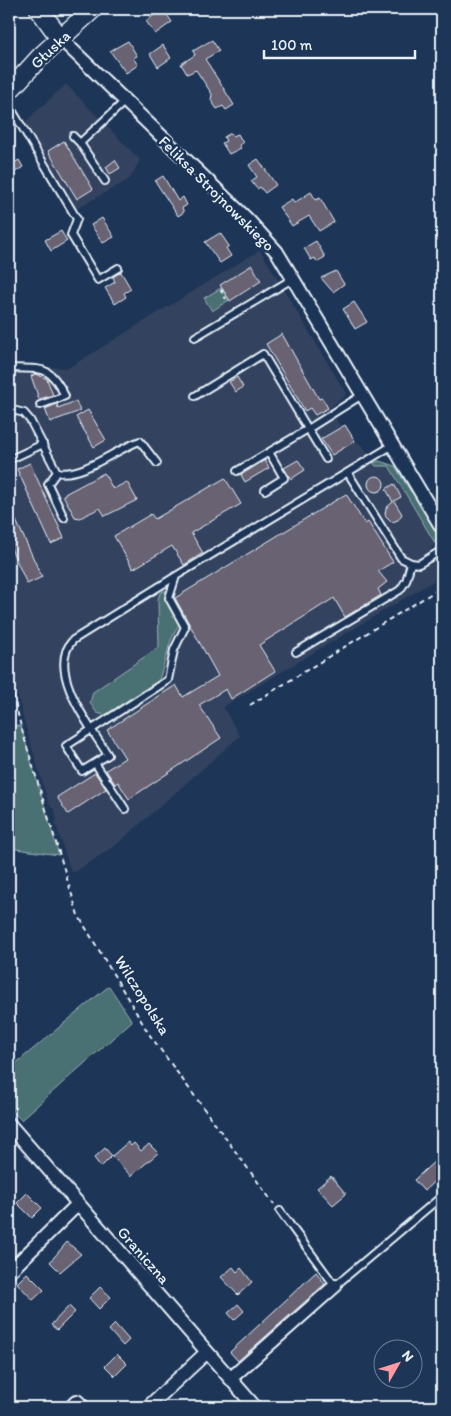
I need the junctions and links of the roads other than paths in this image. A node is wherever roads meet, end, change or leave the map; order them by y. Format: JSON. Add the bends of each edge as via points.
{"nodes":[{"id":1,"x":39,"y":9,"type":"edge"},
{"id":2,"x":92,"y":9,"type":"edge"},
{"id":3,"x":60,"y":38,"type":"junction"},
{"id":4,"x":9,"y":91,"type":"edge"},
{"id":5,"x":124,"y":102,"type":"junction"},
{"id":6,"x":9,"y":105,"type":"edge"},
{"id":7,"x":73,"y":136,"type":"dead end"},
{"id":8,"x":80,"y":143,"type":"junction"},
{"id":9,"x":105,"y":181,"type":"dead end"},
{"id":10,"x":118,"y":268,"type":"dead end"},
{"id":11,"x":294,"y":278,"type":"junction"},
{"id":12,"x":195,"y":337,"type":"dead end"},
{"id":13,"x":9,"y":368,"type":"edge"},
{"id":14,"x":362,"y":395,"type":"junction"},
{"id":15,"x":195,"y":396,"type":"dead end"},
{"id":16,"x":40,"y":405,"type":"dead end"},
{"id":17,"x":9,"y":409,"type":"edge"},
{"id":18,"x":308,"y":429,"type":"junction"},
{"id":19,"x":43,"y":444,"type":"junction"},
{"id":20,"x":393,"y":445,"type":"junction"},
{"id":21,"x":268,"y":452,"type":"junction"},
{"id":22,"x":326,"y":459,"type":"dead end"},
{"id":23,"x":9,"y":460,"type":"edge"},
{"id":24,"x":157,"y":463,"type":"dead end"},
{"id":25,"x":237,"y":471,"type":"dead end"},
{"id":26,"x":57,"y":472,"type":"junction"},
{"id":27,"x":348,"y":473,"type":"junction"},
{"id":28,"x":265,"y":490,"type":"dead end"},
{"id":29,"x":64,"y":518,"type":"dead end"},
{"id":30,"x":442,"y":528,"type":"edge"},
{"id":31,"x":442,"y":550,"type":"edge"},
{"id":32,"x":411,"y":563,"type":"junction"},
{"id":33,"x":176,"y":576,"type":"junction"},
{"id":34,"x":296,"y":652,"type":"dead end"},
{"id":35,"x":92,"y":730,"type":"junction"},
{"id":36,"x":95,"y":763,"type":"junction"},
{"id":37,"x":125,"y":809,"type":"dead end"},
{"id":38,"x":9,"y":1124,"type":"edge"},
{"id":39,"x":442,"y":1196,"type":"edge"},
{"id":40,"x":78,"y":1204,"type":"junction"},
{"id":41,"x":280,"y":1211,"type":"road end"},
{"id":42,"x":9,"y":1272,"type":"edge"},
{"id":43,"x":335,"y":1286,"type":"junction"},
{"id":44,"x":207,"y":1352,"type":"junction"},
{"id":45,"x":230,"y":1378,"type":"junction"},
{"id":46,"x":252,"y":1406,"type":"edge"},
{"id":47,"x":71,"y":1407,"type":"edge"},
{"id":48,"x":84,"y":1407,"type":"edge"},
{"id":49,"x":148,"y":1407,"type":"edge"}],
"edges":[{"from":1,"to":3,"type":"street","name":"Feliksa Strojnowskiego"},
{"from":2,"to":3,"type":"street","name":"Głuska"},
{"from":3,"to":4,"type":"street","name":"Głuska"},
{"from":3,"to":5,"type":"street","name":"Feliksa Strojnowskiego"},
{"from":5,"to":8,"type":"lane"},
{"from":5,"to":11,"type":"street","name":"Feliksa Strojnowskiego","via":[[248,219]]},
{"from":6,"to":10,"type":"lane","via":[[77,218],[70,235],[98,280]]},
{"from":7,"to":8,"type":"lane"},
{"from":8,"to":9,"type":"lane"},
{"from":11,"to":12,"type":"lane"},
{"from":11,"to":14,"type":"street","name":"Feliksa Strojnowskiego"},
{"from":13,"to":16,"type":"lane","via":[[47,370],[53,375],[65,396]]},
{"from":14,"to":18,"type":"lane"},
{"from":14,"to":20,"type":"street","name":"Feliksa Strojnowskiego"},
{"from":15,"to":18,"type":"lane","via":[[263,354]]},
{"from":17,"to":19,"type":"lane","via":[[24,413]]},
{"from":18,"to":21,"type":"lane"},
{"from":18,"to":22,"type":"lane"},
{"from":19,"to":23,"type":"lane"},
{"from":19,"to":26,"type":"lane"},
{"from":20,"to":27,"type":"lane"},
{"from":20,"to":30,"type":"street","name":"Feliksa Strojnowskiego"},
{"from":21,"to":25,"type":"lane"},
{"from":21,"to":28,"type":"lane","via":[[284,478]]},
{"from":24,"to":26,"type":"lane","via":[[140,442],[66,474]]},
{"from":26,"to":29,"type":"lane","via":[[48,484]]},
{"from":27,"to":32,"type":"lane","via":[[401,558]]},
{"from":27,"to":33,"type":"lane"},
{"from":31,"to":32,"type":"lane","via":[[419,564]]},
{"from":32,"to":34,"type":"lane","via":[[400,590]]},
{"from":33,"to":35,"type":"lane","via":[[169,598],[185,627],[174,650],[168,680]]},
{"from":33,"to":35,"type":"lane","via":[[69,644],[63,662],[65,678]]},
{"from":35,"to":36,"type":"lane","via":[[108,755]]},
{"from":35,"to":36,"type":"lane","via":[[66,746],[82,771]]},
{"from":36,"to":37,"type":"lane"},
{"from":38,"to":40,"type":"street","name":"Graniczna"},
{"from":39,"to":43,"type":"lane"},
{"from":40,"to":42,"type":"street"},
{"from":40,"to":44,"type":"street","name":"Graniczna"},
{"from":41,"to":43,"type":"lane"},
{"from":43,"to":45,"type":"street"},
{"from":44,"to":45,"type":"street","name":"Graniczna"},
{"from":44,"to":49,"type":"street"},
{"from":45,"to":46,"type":"street","name":"Graniczna"},
{"from":47,"to":48,"type":"street","via":[[77,1401]]}]}
